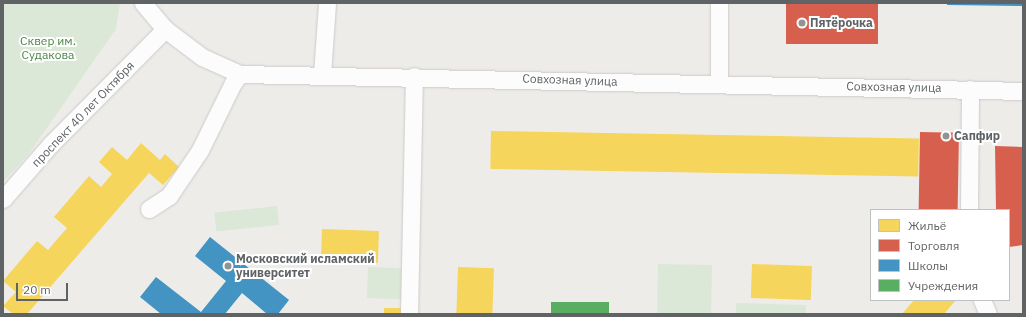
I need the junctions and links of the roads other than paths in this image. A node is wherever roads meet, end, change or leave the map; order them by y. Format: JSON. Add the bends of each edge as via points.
{"nodes":[{"id":1,"x":143,"y":3,"type":"edge"},
{"id":2,"x":327,"y":3,"type":"edge"},
{"id":3,"x":719,"y":3,"type":"edge"},
{"id":4,"x":165,"y":29,"type":"junction"},
{"id":5,"x":240,"y":74,"type":"junction"},
{"id":6,"x":322,"y":75,"type":"junction"},
{"id":7,"x":414,"y":76,"type":"junction"},
{"id":8,"x":719,"y":84,"type":"junction"},
{"id":9,"x":970,"y":89,"type":"junction"},
{"id":10,"x":1023,"y":91,"type":"edge"},
{"id":11,"x":3,"y":199,"type":"edge"},
{"id":12,"x":149,"y":209,"type":"dead end"},
{"id":13,"x":969,"y":209,"type":"edge"},
{"id":14,"x":982,"y":301,"type":"edge"},
{"id":15,"x":409,"y":314,"type":"edge"},
{"id":16,"x":988,"y":314,"type":"edge"}],
"edges":[{"from":1,"to":4,"type":"street","name":"Совхозная улица"},
{"from":2,"to":6,"type":"street"},
{"from":3,"to":8,"type":"street"},
{"from":4,"to":5,"type":"street","name":"Совхозная улица","via":[[202,57]]},
{"from":4,"to":11,"type":"street","name":"проспект 40 лет Октября","via":[[50,145]]},
{"from":5,"to":6,"type":"street","name":"Совхозная улица"},
{"from":5,"to":12,"type":"street","via":[[233,83],[200,150],[168,196]]},
{"from":6,"to":7,"type":"street","name":"Совхозная улица"},
{"from":7,"to":8,"type":"street","name":"Совхозная улица"},
{"from":7,"to":15,"type":"street"},
{"from":8,"to":9,"type":"street","name":"Совхозная улица"},
{"from":9,"to":10,"type":"street","name":"Совхозная улица"},
{"from":9,"to":13,"type":"street"},
{"from":14,"to":16,"type":"street"}]}
